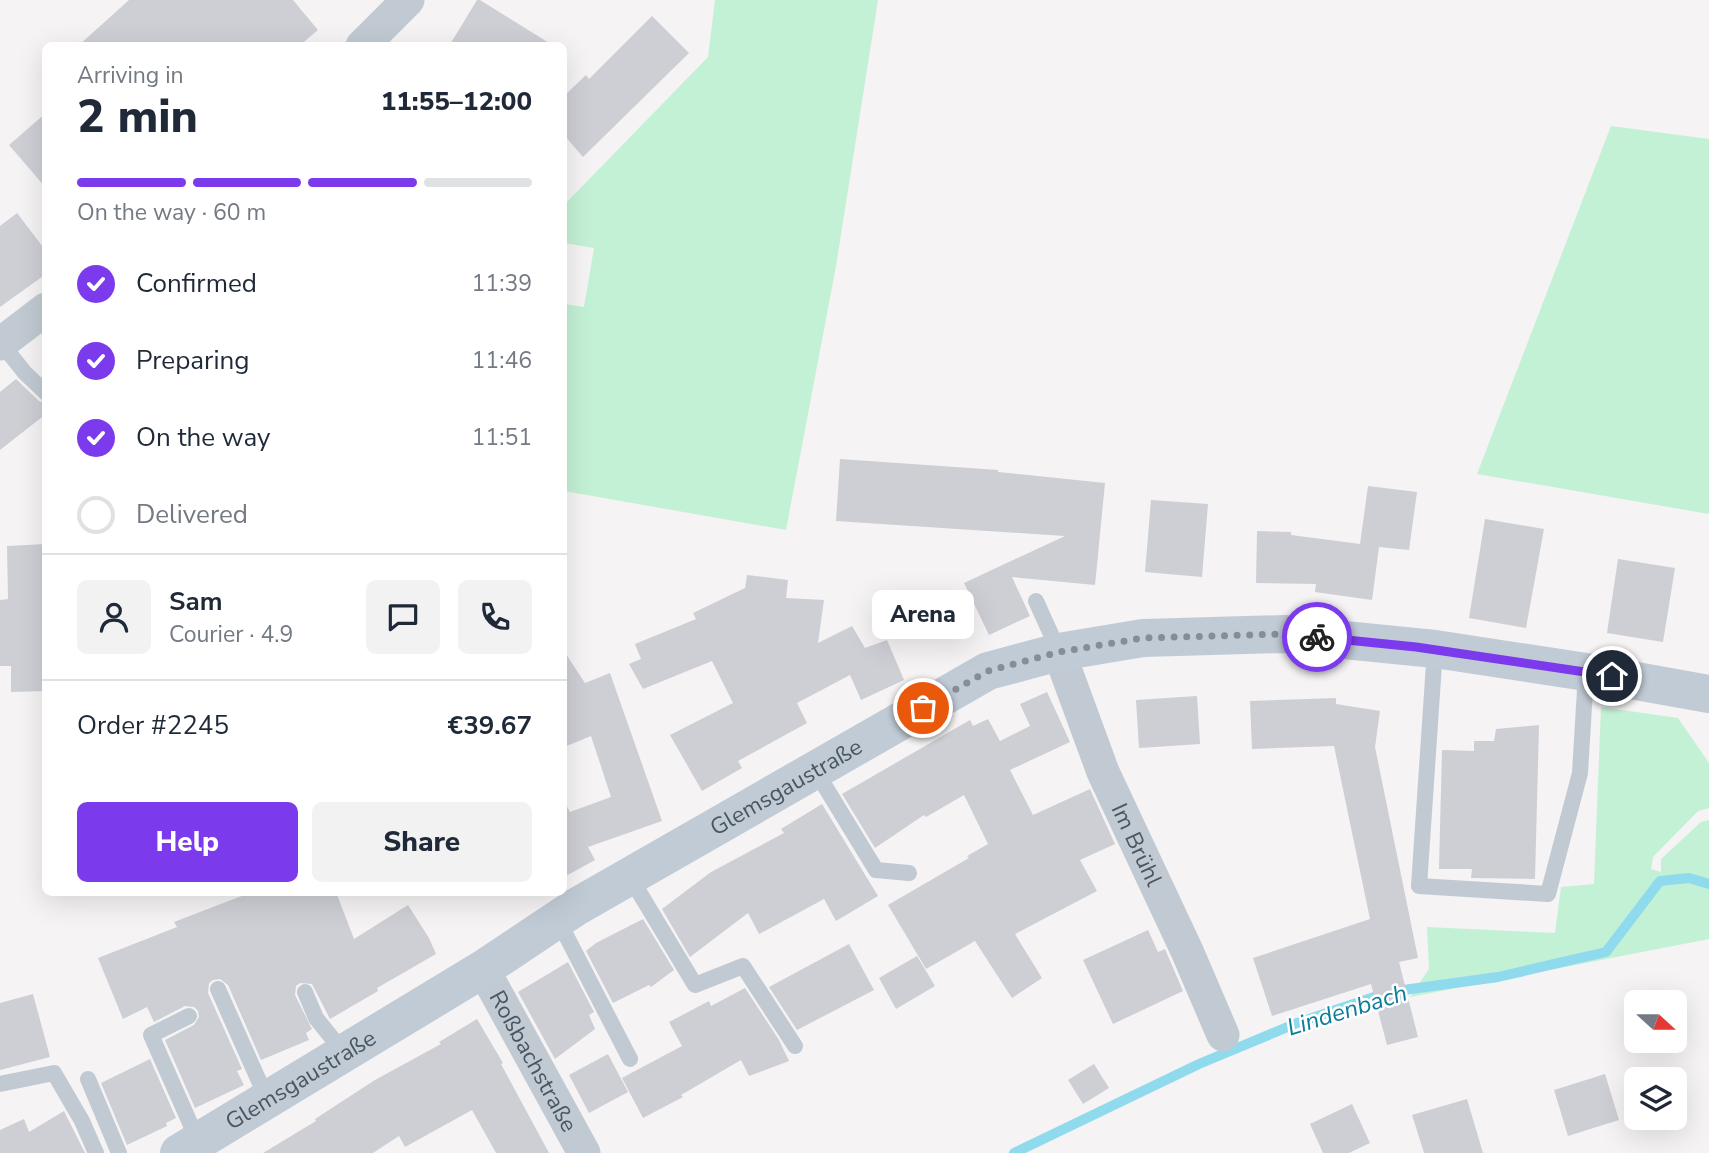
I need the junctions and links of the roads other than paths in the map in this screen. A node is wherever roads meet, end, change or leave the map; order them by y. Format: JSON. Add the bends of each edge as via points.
{"nodes":[{"id":1,"x":408,"y":0,"type":"edge"},
{"id":2,"x":366,"y":42,"type":"edge"},
{"id":3,"x":42,"y":312,"type":"edge"},
{"id":4,"x":1,"y":343,"type":"edge"},
{"id":5,"x":42,"y":389,"type":"edge"},
{"id":6,"x":1036,"y":601,"type":"dead end"},
{"id":7,"x":1435,"y":649,"type":"junction"},
{"id":8,"x":1059,"y":652,"type":"junction"},
{"id":9,"x":1586,"y":672,"type":"junction"},
{"id":10,"x":1709,"y":694,"type":"edge"},
{"id":11,"x":815,"y":770,"type":"junction"},
{"id":12,"x":909,"y":873,"type":"dead end"},
{"id":13,"x":630,"y":877,"type":"junction"},
{"id":14,"x":558,"y":920,"type":"junction"},
{"id":15,"x":483,"y":969,"type":"junction"},
{"id":16,"x":218,"y":989,"type":"dead end"},
{"id":17,"x":305,"y":992,"type":"dead end"},
{"id":18,"x":189,"y":1016,"type":"dead end"},
{"id":19,"x":1223,"y":1035,"type":"dead end"},
{"id":20,"x":795,"y":1046,"type":"dead end"},
{"id":21,"x":344,"y":1053,"type":"junction"},
{"id":22,"x":630,"y":1059,"type":"dead end"},
{"id":23,"x":88,"y":1079,"type":"dead end"},
{"id":24,"x":0,"y":1084,"type":"edge"},
{"id":25,"x":267,"y":1099,"type":"junction"},
{"id":26,"x":188,"y":1147,"type":"edge"},
{"id":27,"x":96,"y":1153,"type":"edge"},
{"id":28,"x":119,"y":1153,"type":"edge"},
{"id":29,"x":584,"y":1153,"type":"edge"}],
"edges":[{"from":1,"to":2,"type":"street"},
{"from":3,"to":4,"type":"street"},
{"from":4,"to":5,"type":"lane"},
{"from":6,"to":8,"type":"lane"},
{"from":7,"to":8,"type":"main road","name":"Glemsgaustraße","via":[[1284,634],[1143,638]]},
{"from":7,"to":9,"type":"main road","name":"Glemsgaustraße"},
{"from":7,"to":9,"type":"lane","via":[[1419,886],[1548,894],[1580,773]]},
{"from":8,"to":11,"type":"main road","name":"Glemsgaustraße","via":[[988,671]]},
{"from":8,"to":19,"type":"street","name":"Im Brühl","via":[[1103,772]]},
{"from":9,"to":10,"type":"main road","name":"Glemsgaustraße"},
{"from":11,"to":12,"type":"lane","via":[[876,870]]},
{"from":11,"to":13,"type":"main road","name":"Glemsgaustraße"},
{"from":13,"to":14,"type":"main road","name":"Glemsgaustraße"},
{"from":13,"to":20,"type":"lane","via":[[695,985],[743,966]]},
{"from":14,"to":15,"type":"main road","name":"Glemsgaustraße"},
{"from":14,"to":22,"type":"lane"},
{"from":15,"to":21,"type":"main road","name":"Glemsgaustraße"},
{"from":15,"to":29,"type":"street","name":"Roßbachstraße"},
{"from":16,"to":25,"type":"lane"},
{"from":17,"to":21,"type":"lane","via":[[316,1018]]},
{"from":18,"to":26,"type":"lane","via":[[151,1035]]},
{"from":21,"to":25,"type":"main road","name":"Glemsgaustraße"},
{"from":23,"to":28,"type":"lane"},
{"from":24,"to":27,"type":"lane","via":[[54,1073]]},
{"from":25,"to":26,"type":"main road","name":"Glemsgaustraße"}]}
